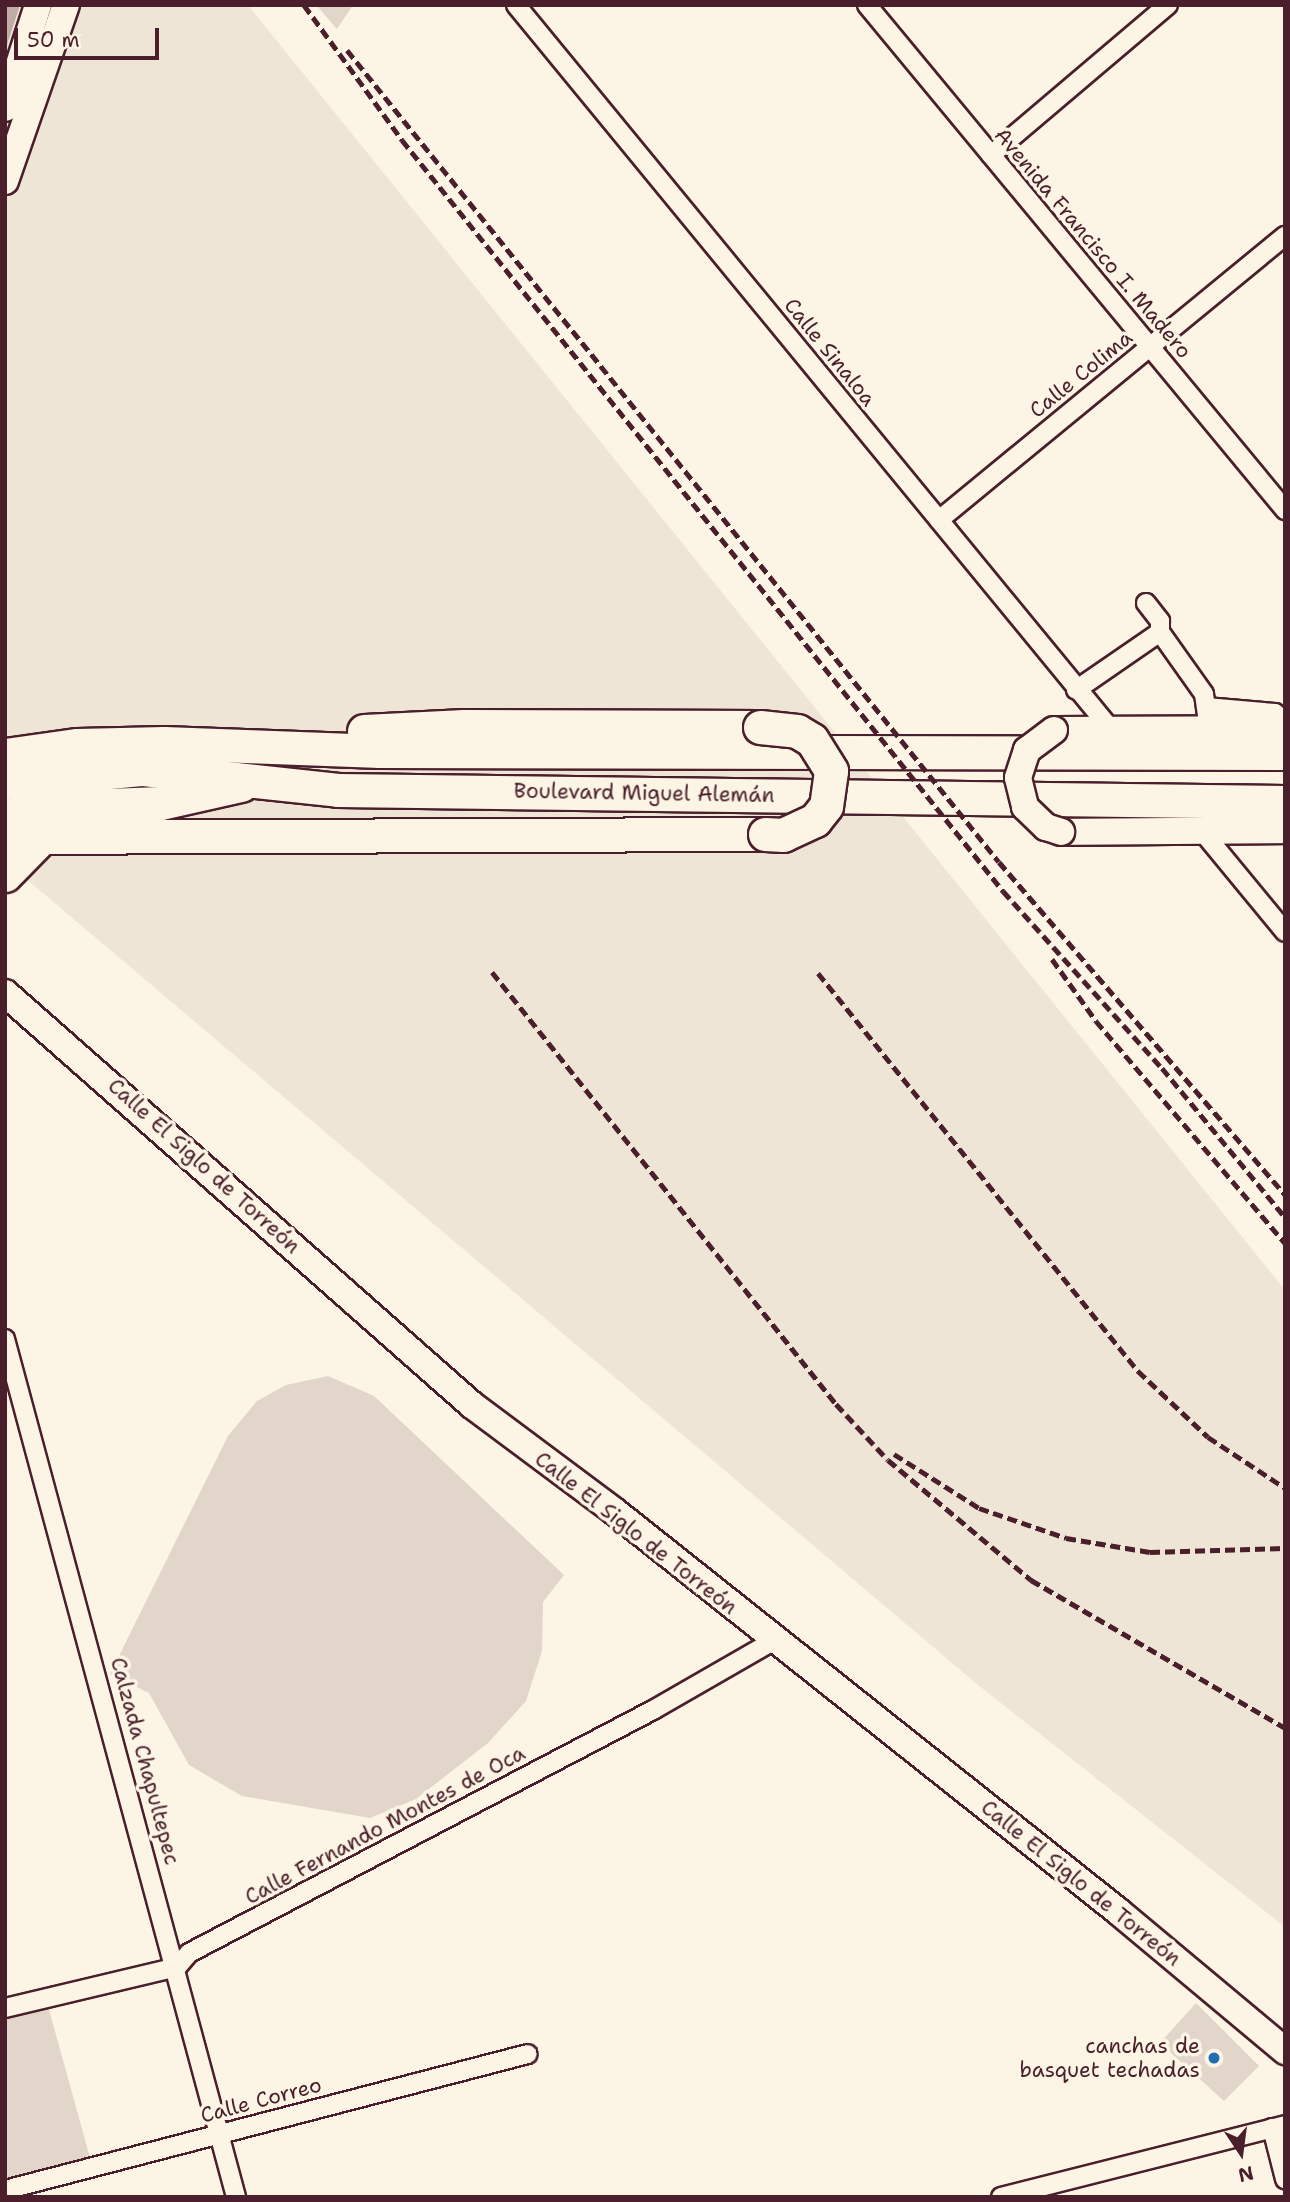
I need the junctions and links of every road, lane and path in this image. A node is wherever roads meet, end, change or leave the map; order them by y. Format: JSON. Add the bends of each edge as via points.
{"nodes":[{"id":1,"x":38,"y":5,"type":"edge"},
{"id":2,"x":66,"y":5,"type":"edge"},
{"id":3,"x":516,"y":5,"type":"edge"},
{"id":4,"x":867,"y":5,"type":"edge"},
{"id":5,"x":1168,"y":5,"type":"edge"},
{"id":6,"x":5,"y":108,"type":"edge"},
{"id":7,"x":991,"y":155,"type":"junction"},
{"id":8,"x":5,"y":181,"type":"edge"},
{"id":9,"x":1285,"y":236,"type":"edge"},
{"id":10,"x":1150,"y":347,"type":"junction"},
{"id":11,"x":1285,"y":510,"type":"edge"},
{"id":12,"x":939,"y":520,"type":"junction"},
{"id":13,"x":1146,"y":603,"type":"dead end"},
{"id":14,"x":1160,"y":632,"type":"junction"},
{"id":15,"x":1076,"y":690,"type":"junction"},
{"id":16,"x":1207,"y":718,"type":"junction"},
{"id":17,"x":1285,"y":722,"type":"edge"},
{"id":18,"x":1109,"y":727,"type":"junction"},
{"id":19,"x":1285,"y":729,"type":"edge"},
{"id":20,"x":5,"y":735,"type":"edge"},
{"id":21,"x":246,"y":744,"type":"junction"},
{"id":22,"x":78,"y":745,"type":"junction"},
{"id":23,"x":425,"y":751,"type":"junction"},
{"id":24,"x":1285,"y":754,"type":"edge"},
{"id":25,"x":5,"y":755,"type":"edge"},
{"id":26,"x":252,"y":781,"type":"junction"},
{"id":27,"x":5,"y":782,"type":"edge"},
{"id":28,"x":453,"y":790,"type":"junction"},
{"id":29,"x":1285,"y":802,"type":"edge"},
{"id":30,"x":5,"y":816,"type":"edge"},
{"id":31,"x":1201,"y":830,"type":"junction"},
{"id":32,"x":1285,"y":830,"type":"edge"},
{"id":33,"x":378,"y":833,"type":"junction"},
{"id":34,"x":45,"y":834,"type":"junction"},
{"id":35,"x":5,"y":837,"type":"edge"},
{"id":36,"x":5,"y":875,"type":"edge"},
{"id":37,"x":1285,"y":932,"type":"edge"},
{"id":38,"x":5,"y":993,"type":"edge"},
{"id":39,"x":5,"y":1339,"type":"edge"},
{"id":40,"x":773,"y":1641,"type":"junction"},
{"id":41,"x":177,"y":1967,"type":"junction"},
{"id":42,"x":5,"y":2008,"type":"edge"},
{"id":43,"x":1285,"y":2051,"type":"edge"},
{"id":44,"x":528,"y":2053,"type":"dead end"},
{"id":45,"x":1278,"y":2126,"type":"edge"},
{"id":46,"x":220,"y":2134,"type":"junction"},
{"id":47,"x":1285,"y":2179,"type":"edge"},
{"id":48,"x":5,"y":2190,"type":"edge"},
{"id":49,"x":236,"y":2197,"type":"edge"},
{"id":50,"x":1002,"y":2197,"type":"edge"}],
"edges":[{"from":1,"to":6,"type":"street"},
{"from":2,"to":8,"type":"street"},
{"from":3,"to":12,"type":"street","name":"Calle Sinaloa"},
{"from":4,"to":7,"type":"street","name":"Avenida Francisco I. Madero"},
{"from":5,"to":7,"type":"street"},
{"from":7,"to":10,"type":"street","name":"Avenida Francisco I. Madero"},
{"from":9,"to":10,"type":"street","name":"Calle Colima"},
{"from":10,"to":11,"type":"street","name":"Avenida Francisco I. Madero"},
{"from":10,"to":12,"type":"street","name":"Calle Colima"},
{"from":12,"to":15,"type":"street","name":"Calle Sinaloa"},
{"from":13,"to":14,"type":"street","via":[[1160,621]]},
{"from":14,"to":15,"type":"street"},
{"from":14,"to":16,"type":"street","via":[[1204,694]]},
{"from":15,"to":18,"type":"street","name":"Calle Sinaloa"},
{"from":16,"to":17,"type":"street","via":[[1275,713]]},
{"from":16,"to":18,"type":"street"},
{"from":16,"to":19,"type":"street"},
{"from":18,"to":31,"type":"street","bridge":true,"via":[[1054,730],[1027,750],[1018,778],[1030,813],[1061,832]]},
{"from":20,"to":22,"type":"highway"},
{"from":21,"to":22,"type":"highway","name":"Boulevard Miguel Alemán"},
{"from":21,"to":23,"type":"highway","name":"Boulevard Miguel Alemán"},
{"from":21,"to":33,"type":"highway","bridge":true,"via":[[464,726],[760,727],[797,731],[812,740],[831,771],[826,806],[800,831]]},
{"from":22,"to":25,"type":"highway","name":"Boulevard Miguel Alemán"},
{"from":23,"to":24,"type":"highway","name":"Boulevard Miguel Alemán"},
{"from":23,"to":26,"type":"highway"},
{"from":26,"to":27,"type":"highway","name":"Boulevard Miguel Alemán","via":[[143,769]]},
{"from":26,"to":28,"type":"highway","name":"Boulevard Miguel Alemán","via":[[338,790]]},
{"from":26,"to":30,"type":"highway","via":[[162,803],[80,806]]},
{"from":28,"to":29,"type":"highway","name":"Boulevard Miguel Alemán"},
{"from":28,"to":33,"type":"highway"},
{"from":31,"to":32,"type":"street"},
{"from":31,"to":37,"type":"street"},
{"from":33,"to":34,"type":"highway"},
{"from":34,"to":35,"type":"highway"},
{"from":34,"to":36,"type":"highway"},
{"from":38,"to":40,"type":"street","name":"Calle El Siglo de Torreón","via":[[472,1405],[614,1511]]},
{"from":39,"to":41,"type":"street","name":"Calzada Chapultepec"},
{"from":40,"to":41,"type":"street","name":"Calle Fernando Montes de Oca","via":[[653,1710],[189,1953]]},
{"from":40,"to":43,"type":"street","name":"Calle El Siglo de Torreón","via":[[1119,1912]]},
{"from":41,"to":42,"type":"street","name":"Calle Fernando Montes de Oca"},
{"from":41,"to":46,"type":"street","name":"Calzada Chapultepec"},
{"from":44,"to":46,"type":"street","name":"Calle Correo"},
{"from":45,"to":47,"type":"street"},
{"from":45,"to":50,"type":"street"},
{"from":46,"to":48,"type":"street","name":"Calle Correo"},
{"from":46,"to":49,"type":"street","name":"Calzada Chapultepec"}]}
